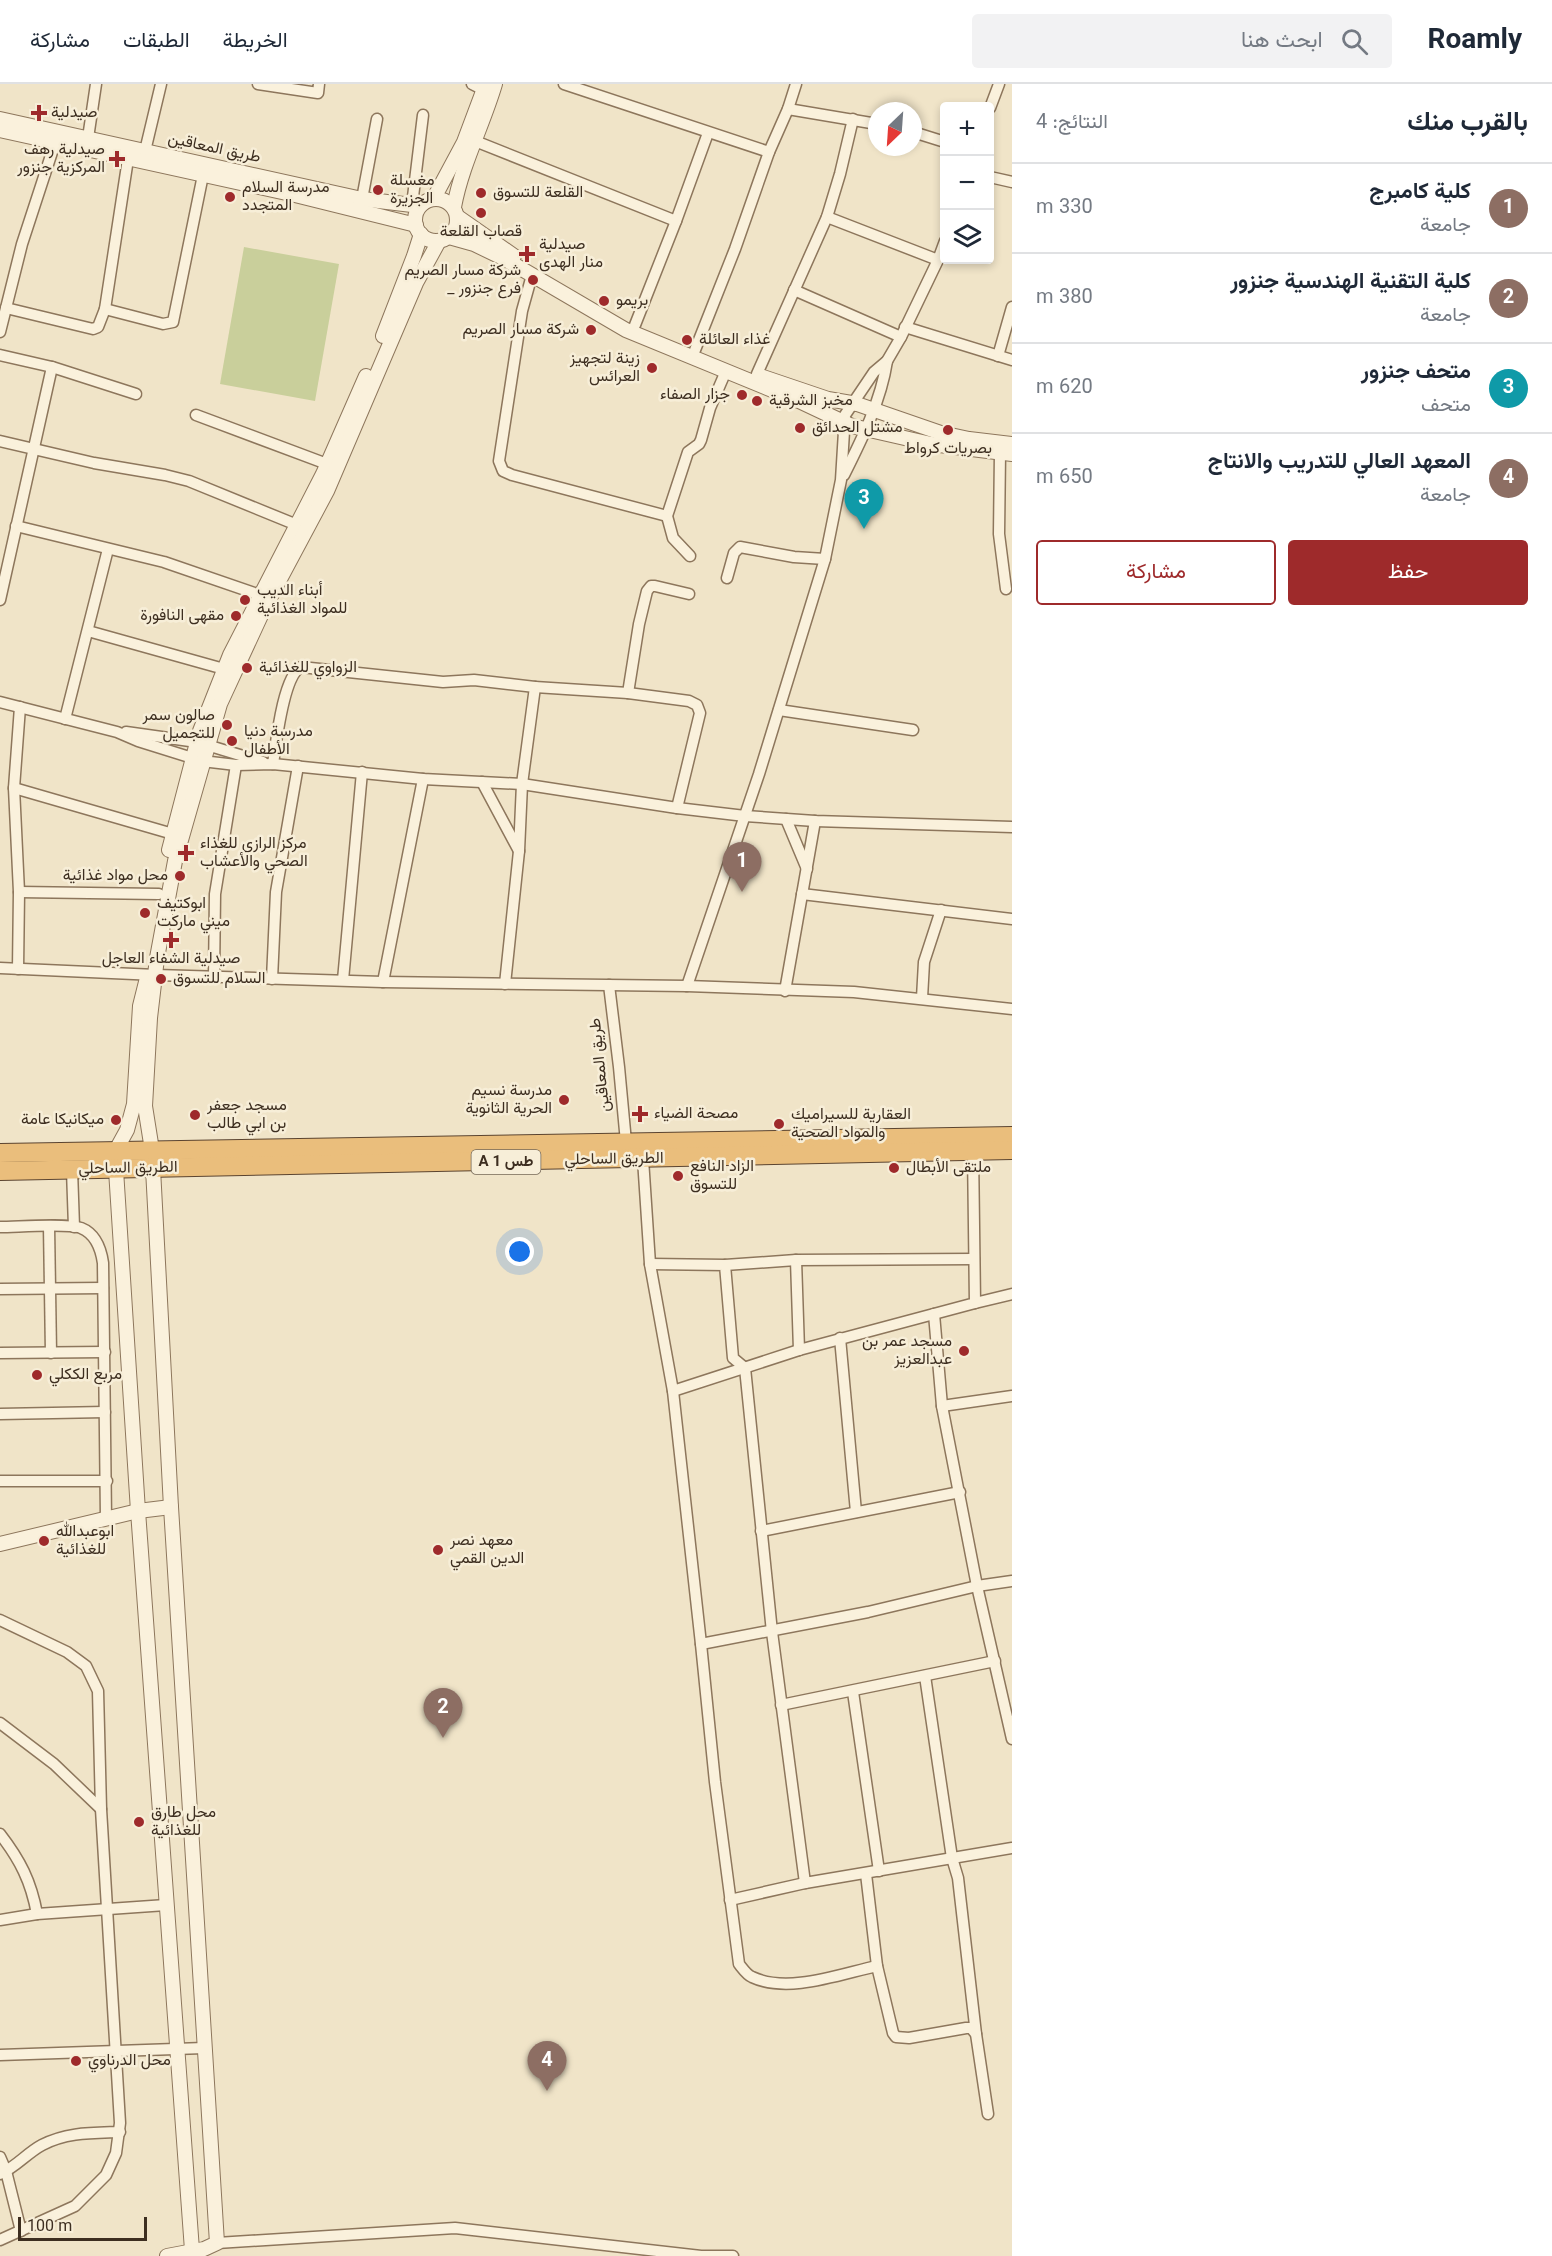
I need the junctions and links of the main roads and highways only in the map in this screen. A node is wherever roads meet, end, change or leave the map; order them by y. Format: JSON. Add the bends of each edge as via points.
{"nodes":[{"id":1,"x":1012,"y":1136,"type":"edge"},
{"id":2,"x":1012,"y":1150,"type":"edge"},
{"id":3,"x":0,"y":1152,"type":"edge"},
{"id":4,"x":0,"y":1171,"type":"edge"}],
"edges":[{"from":1,"to":3,"type":"highway","name":"الطريق الساحلي","number":"A 1 طس"},
{"from":2,"to":4,"type":"highway","name":"الطريق الساحلي","number":"A 1 طس"}]}
